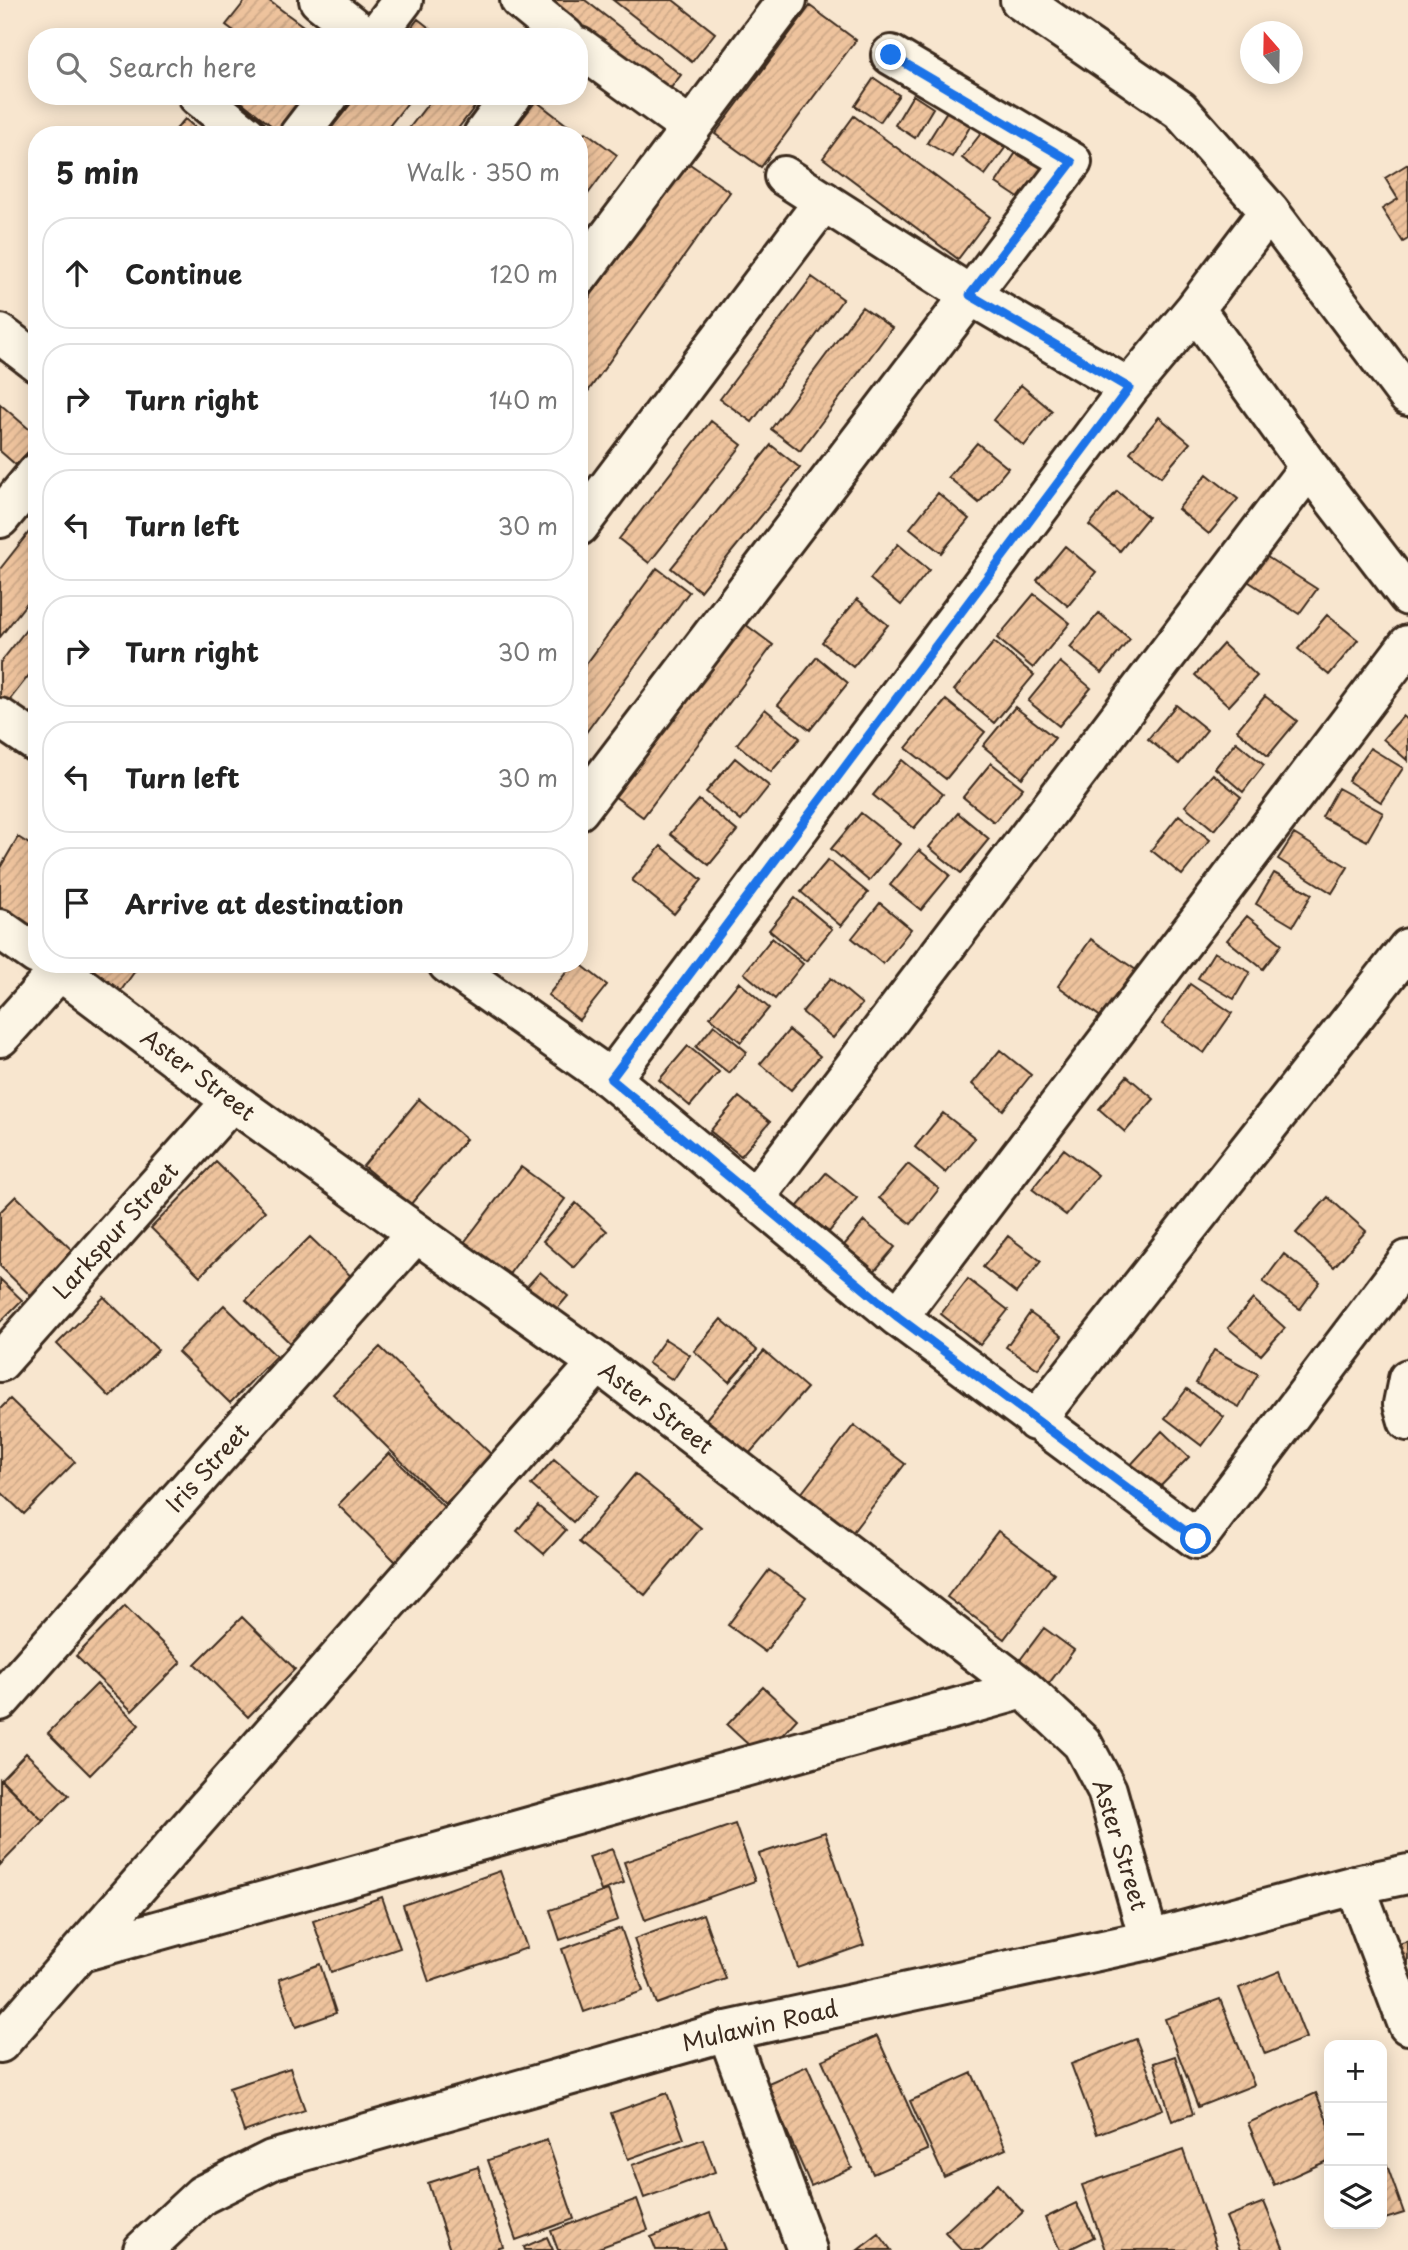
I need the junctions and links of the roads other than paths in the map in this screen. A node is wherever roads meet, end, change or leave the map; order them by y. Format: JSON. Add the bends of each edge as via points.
{"nodes":[{"id":1,"x":320,"y":0,"type":"edge"},
{"id":2,"x":403,"y":0,"type":"edge"},
{"id":3,"x":520,"y":0,"type":"edge"},
{"id":4,"x":787,"y":0,"type":"edge"},
{"id":5,"x":1020,"y":0,"type":"edge"},
{"id":6,"x":355,"y":28,"type":"edge"},
{"id":7,"x":382,"y":28,"type":"edge"},
{"id":8,"x":553,"y":28,"type":"edge"},
{"id":9,"x":588,"y":54,"type":"edge"},
{"id":10,"x":891,"y":55,"type":"dead end"},
{"id":11,"x":209,"y":105,"type":"edge"},
{"id":12,"x":322,"y":105,"type":"edge"},
{"id":13,"x":505,"y":105,"type":"edge"},
{"id":14,"x":236,"y":126,"type":"edge"},
{"id":15,"x":306,"y":126,"type":"edge"},
{"id":16,"x":490,"y":126,"type":"edge"},
{"id":17,"x":691,"y":128,"type":"junction"},
{"id":18,"x":784,"y":176,"type":"dead end"},
{"id":19,"x":824,"y":201,"type":"junction"},
{"id":20,"x":1269,"y":211,"type":"junction"},
{"id":21,"x":588,"y":264,"type":"edge"},
{"id":22,"x":970,"y":295,"type":"junction"},
{"id":23,"x":1195,"y":309,"type":"junction"},
{"id":24,"x":0,"y":334,"type":"edge"},
{"id":25,"x":28,"y":355,"type":"edge"},
{"id":26,"x":1129,"y":388,"type":"junction"},
{"id":27,"x":1408,"y":396,"type":"edge"},
{"id":28,"x":1309,"y":467,"type":"junction"},
{"id":29,"x":28,"y":484,"type":"edge"},
{"id":30,"x":588,"y":514,"type":"edge"},
{"id":31,"x":0,"y":518,"type":"edge"},
{"id":32,"x":1408,"y":596,"type":"edge"},
{"id":33,"x":1408,"y":645,"type":"edge"},
{"id":34,"x":588,"y":798,"type":"edge"},
{"id":35,"x":0,"y":929,"type":"edge"},
{"id":36,"x":28,"y":948,"type":"edge"},
{"id":37,"x":1408,"y":948,"type":"edge"},
{"id":38,"x":42,"y":973,"type":"edge"},
{"id":39,"x":62,"y":973,"type":"edge"},
{"id":40,"x":464,"y":973,"type":"edge"},
{"id":41,"x":0,"y":1037,"type":"edge"},
{"id":42,"x":611,"y":1079,"type":"junction"},
{"id":43,"x":232,"y":1101,"type":"junction"},
{"id":44,"x":754,"y":1199,"type":"junction"},
{"id":45,"x":415,"y":1234,"type":"junction"},
{"id":46,"x":1408,"y":1260,"type":"edge"},
{"id":47,"x":898,"y":1317,"type":"junction"},
{"id":48,"x":0,"y":1362,"type":"edge"},
{"id":49,"x":598,"y":1363,"type":"junction"},
{"id":50,"x":1408,"y":1379,"type":"edge"},
{"id":51,"x":1035,"y":1421,"type":"junction"},
{"id":52,"x":1408,"y":1421,"type":"edge"},
{"id":53,"x":1024,"y":1689,"type":"junction"},
{"id":54,"x":0,"y":1701,"type":"edge"},
{"id":55,"x":1408,"y":1874,"type":"edge"},
{"id":56,"x":1355,"y":1885,"type":"junction"},
{"id":57,"x":1149,"y":1940,"type":"junction"},
{"id":58,"x":81,"y":1952,"type":"junction"},
{"id":59,"x":1408,"y":2025,"type":"edge"},
{"id":60,"x":727,"y":2031,"type":"junction"},
{"id":61,"x":0,"y":2043,"type":"edge"},
{"id":62,"x":142,"y":2250,"type":"edge"},
{"id":63,"x":807,"y":2250,"type":"edge"}],
"edges":[{"from":1,"to":6,"type":"street"},
{"from":2,"to":7,"type":"street"},
{"from":3,"to":8,"type":"street"},
{"from":4,"to":17,"type":"street"},
{"from":5,"to":20,"type":"street","via":[[1180,110]]},
{"from":9,"to":17,"type":"street"},
{"from":10,"to":22,"type":"street","via":[[1072,162]]},
{"from":11,"to":14,"type":"street"},
{"from":12,"to":15,"type":"street"},
{"from":13,"to":16,"type":"street"},
{"from":17,"to":21,"type":"street"},
{"from":18,"to":19,"type":"street"},
{"from":19,"to":22,"type":"street"},
{"from":19,"to":30,"type":"street"},
{"from":20,"to":23,"type":"street"},
{"from":20,"to":27,"type":"street"},
{"from":22,"to":26,"type":"street"},
{"from":22,"to":34,"type":"street"},
{"from":23,"to":26,"type":"street"},
{"from":23,"to":28,"type":"street"},
{"from":24,"to":25,"type":"street"},
{"from":26,"to":42,"type":"street"},
{"from":28,"to":32,"type":"street"},
{"from":28,"to":44,"type":"street"},
{"from":29,"to":31,"type":"street"},
{"from":33,"to":47,"type":"street"},
{"from":35,"to":36,"type":"street","name":"Aster Street"},
{"from":37,"to":51,"type":"street"},
{"from":38,"to":41,"type":"street"},
{"from":39,"to":43,"type":"street","name":"Aster Street"},
{"from":40,"to":42,"type":"street"},
{"from":42,"to":44,"type":"street"},
{"from":43,"to":45,"type":"street","name":"Aster Street"},
{"from":43,"to":48,"type":"street","name":"Larkspur Street"},
{"from":44,"to":47,"type":"street"},
{"from":45,"to":49,"type":"street","name":"Aster Street"},
{"from":45,"to":54,"type":"street","name":"Iris Street"},
{"from":46,"to":51,"type":"street","via":[[1196,1539]]},
{"from":47,"to":51,"type":"street"},
{"from":49,"to":53,"type":"street","name":"Aster Street"},
{"from":49,"to":58,"type":"street"},
{"from":50,"to":52,"type":"street","via":[[1403,1404]]},
{"from":53,"to":57,"type":"street","name":"Aster Street","via":[[1082,1743],[1107,1790]]},
{"from":53,"to":58,"type":"street"},
{"from":55,"to":56,"type":"street","name":"Mulawin Road"},
{"from":56,"to":57,"type":"street","name":"Mulawin Road"},
{"from":56,"to":59,"type":"street"},
{"from":57,"to":60,"type":"street","name":"Mulawin Road"},
{"from":58,"to":61,"type":"street"},
{"from":60,"to":62,"type":"street","name":"Mulawin Road","via":[[272,2160],[202,2195]]},
{"from":60,"to":63,"type":"street"}]}
